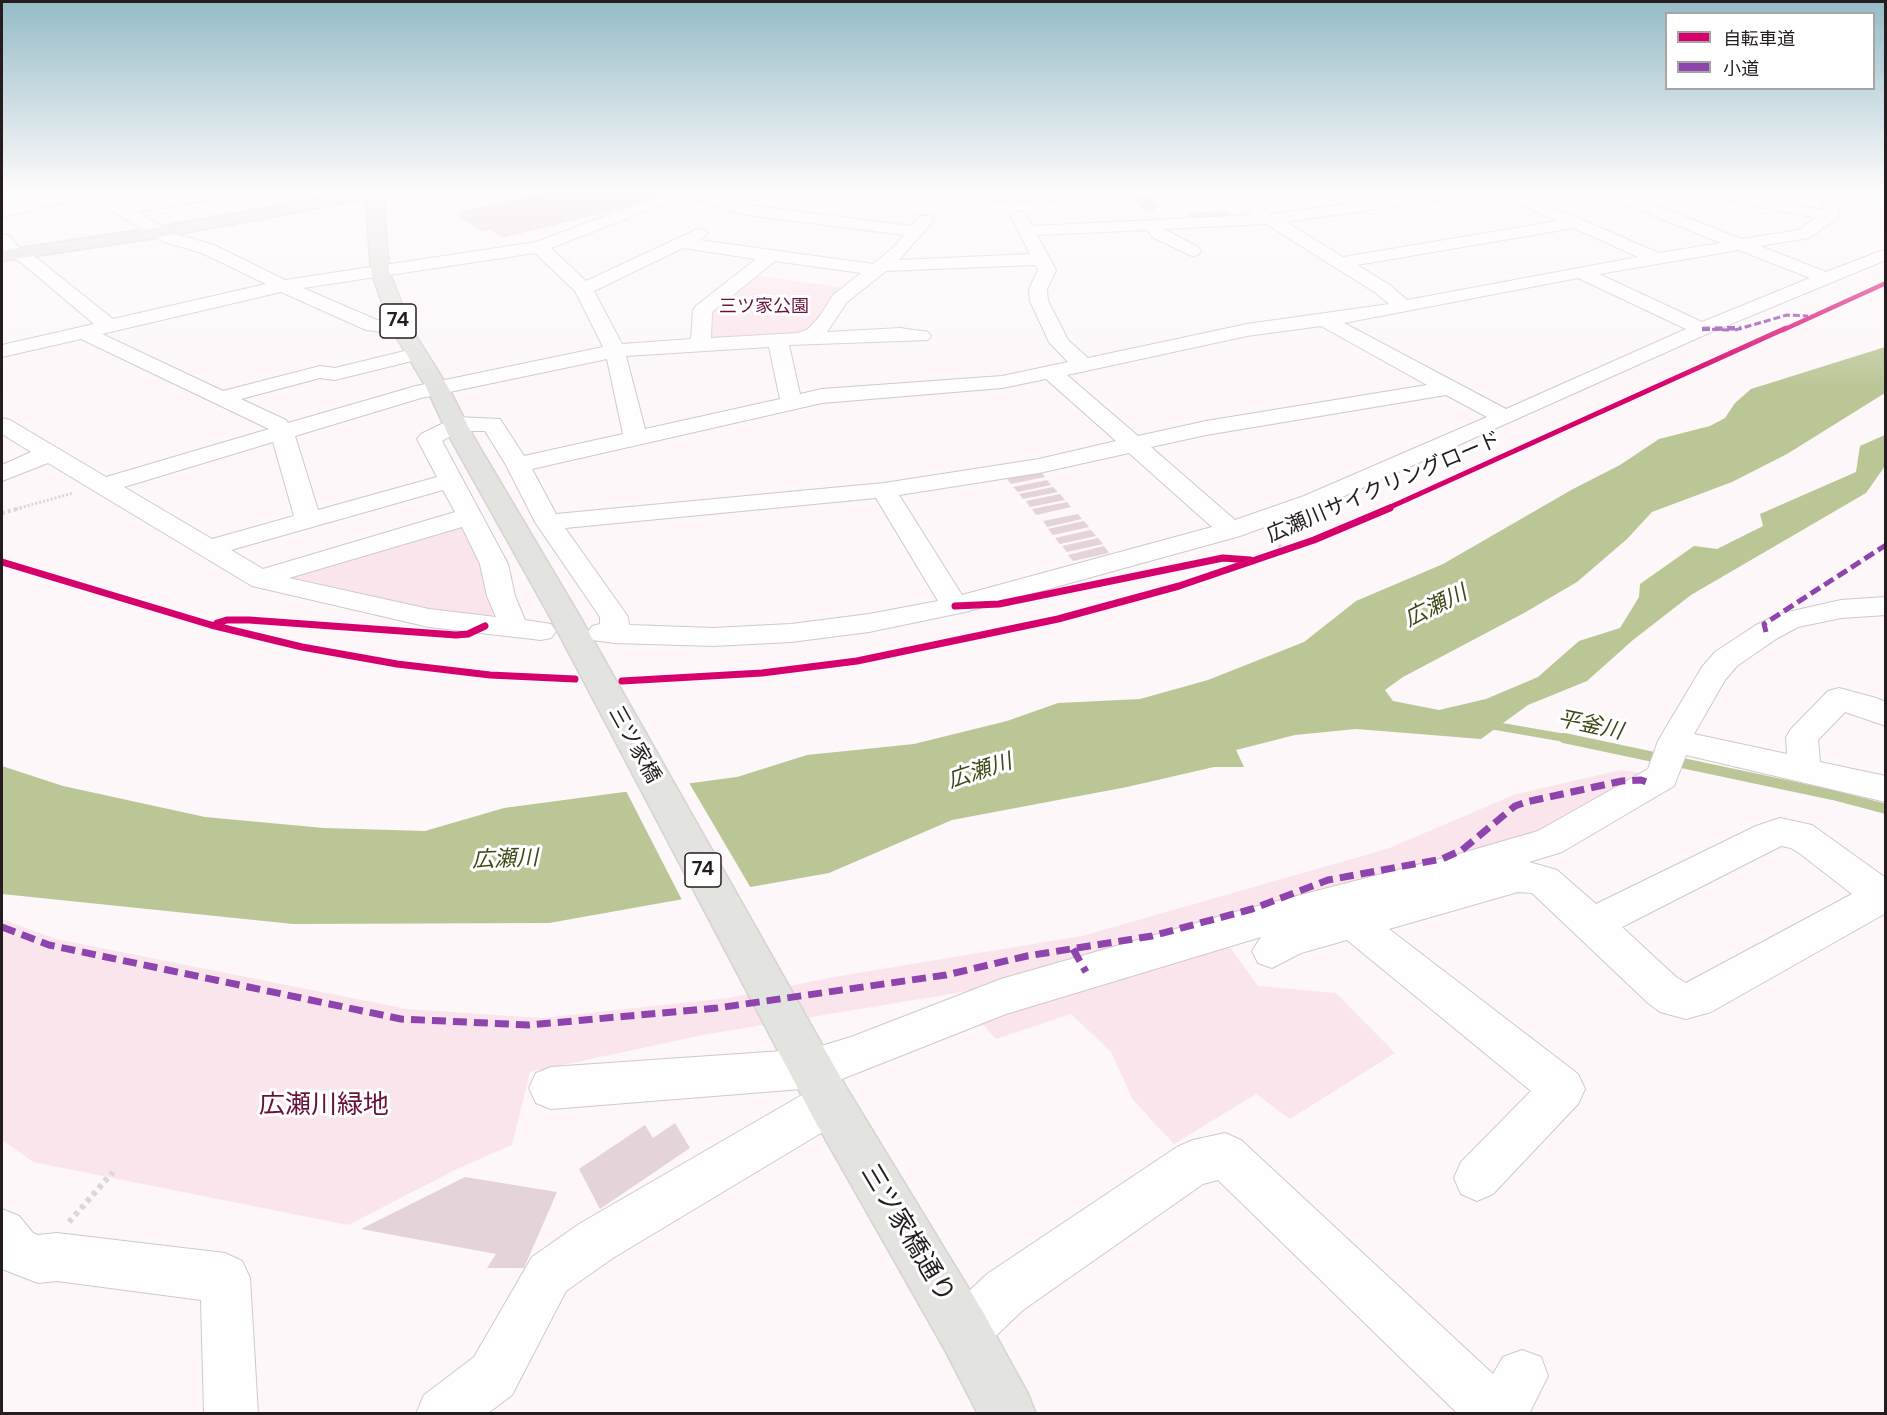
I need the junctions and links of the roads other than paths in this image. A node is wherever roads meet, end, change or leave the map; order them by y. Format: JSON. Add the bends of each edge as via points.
{"nodes":[{"id":1,"x":222,"y":256,"type":"edge"},
{"id":2,"x":380,"y":256,"type":"edge"},
{"id":3,"x":483,"y":256,"type":"edge"},
{"id":4,"x":548,"y":256,"type":"edge"},
{"id":5,"x":655,"y":256,"type":"edge"},
{"id":6,"x":770,"y":256,"type":"edge"},
{"id":7,"x":788,"y":256,"type":"edge"},
{"id":8,"x":894,"y":256,"type":"edge"},
{"id":9,"x":1040,"y":256,"type":"edge"},
{"id":10,"x":1329,"y":256,"type":"edge"},
{"id":11,"x":1381,"y":256,"type":"edge"},
{"id":12,"x":1651,"y":256,"type":"edge"},
{"id":13,"x":1673,"y":256,"type":"edge"},
{"id":14,"x":1767,"y":256,"type":"edge"},
{"id":15,"x":1881,"y":256,"type":"edge"},
{"id":16,"x":12,"y":258,"type":"edge"},
{"id":17,"x":1658,"y":259,"type":"junction"},
{"id":18,"x":1340,"y":263,"type":"junction"},
{"id":19,"x":1044,"y":265,"type":"junction"},
{"id":20,"x":879,"y":268,"type":"junction"},
{"id":21,"x":380,"y":271,"type":"junction"},
{"id":22,"x":1580,"y":272,"type":"junction"},
{"id":23,"x":1825,"y":278,"type":"junction"},
{"id":24,"x":283,"y":286,"type":"junction"},
{"id":25,"x":583,"y":288,"type":"junction"},
{"id":26,"x":1401,"y":305,"type":"junction"},
{"id":27,"x":186,"y":308,"type":"junction"},
{"id":28,"x":1322,"y":319,"type":"junction"},
{"id":29,"x":109,"y":326,"type":"junction"},
{"id":30,"x":401,"y":328,"type":"junction"},
{"id":31,"x":1702,"y":328,"type":"junction"},
{"id":32,"x":183,"y":329,"type":"dead end"},
{"id":33,"x":83,"y":332,"type":"junction"},
{"id":34,"x":921,"y":336,"type":"dead end"},
{"id":35,"x":801,"y":339,"type":"junction"},
{"id":36,"x":778,"y":340,"type":"junction"},
{"id":37,"x":700,"y":345,"type":"junction"},
{"id":38,"x":2,"y":351,"type":"edge"},
{"id":39,"x":615,"y":351,"type":"junction"},
{"id":40,"x":417,"y":354,"type":"junction"},
{"id":41,"x":1082,"y":363,"type":"junction"},
{"id":42,"x":1050,"y":371,"type":"junction"},
{"id":43,"x":437,"y":387,"type":"junction"},
{"id":44,"x":1446,"y":388,"type":"junction"},
{"id":45,"x":220,"y":398,"type":"junction"},
{"id":46,"x":793,"y":402,"type":"junction"},
{"id":47,"x":1505,"y":418,"type":"junction"},
{"id":48,"x":2,"y":425,"type":"edge"},
{"id":49,"x":458,"y":430,"type":"junction"},
{"id":50,"x":282,"y":432,"type":"junction"},
{"id":51,"x":636,"y":439,"type":"junction"},
{"id":52,"x":1133,"y":444,"type":"junction"},
{"id":53,"x":50,"y":453,"type":"junction"},
{"id":54,"x":518,"y":465,"type":"junction"},
{"id":55,"x":2,"y":474,"type":"edge"},
{"id":56,"x":449,"y":481,"type":"junction"},
{"id":57,"x":104,"y":485,"type":"junction"},
{"id":58,"x":884,"y":490,"type":"junction"},
{"id":59,"x":470,"y":516,"type":"junction"},
{"id":60,"x":308,"y":519,"type":"junction"},
{"id":61,"x":548,"y":522,"type":"junction"},
{"id":62,"x":1231,"y":530,"type":"junction"},
{"id":63,"x":210,"y":548,"type":"junction"},
{"id":64,"x":262,"y":580,"type":"junction"},
{"id":65,"x":955,"y":606,"type":"junction"},
{"id":66,"x":1886,"y":606,"type":"edge"},
{"id":67,"x":512,"y":628,"type":"junction"},
{"id":68,"x":541,"y":631,"type":"dead end"},
{"id":69,"x":1886,"y":715,"type":"edge"},
{"id":70,"x":1669,"y":757,"type":"junction"},
{"id":71,"x":1804,"y":769,"type":"junction"},
{"id":72,"x":1886,"y":789,"type":"edge"},
{"id":73,"x":1884,"y":895,"type":"edge"},
{"id":74,"x":1353,"y":923,"type":"junction"},
{"id":75,"x":1592,"y":924,"type":"junction"},
{"id":76,"x":1272,"y":951,"type":"dead end"},
{"id":77,"x":815,"y":1076,"type":"junction"},
{"id":78,"x":551,"y":1088,"type":"dead end"},
{"id":79,"x":1477,"y":1178,"type":"dead end"},
{"id":80,"x":20,"y":1246,"type":"edge"},
{"id":81,"x":964,"y":1331,"type":"junction"},
{"id":82,"x":1506,"y":1401,"type":"edge"},
{"id":83,"x":231,"y":1413,"type":"edge"},
{"id":84,"x":443,"y":1413,"type":"edge"},
{"id":85,"x":1008,"y":1413,"type":"edge"}],
"edges":[{"from":1,"to":24,"type":"street"},
{"from":2,"to":21,"type":"main road","number":"74"},
{"from":3,"to":21,"type":"street"},
{"from":4,"to":25,"type":"street"},
{"from":5,"to":25,"type":"street"},
{"from":6,"to":37,"type":"street","via":[[703,310]]},
{"from":7,"to":20,"type":"street"},
{"from":8,"to":20,"type":"street"},
{"from":9,"to":19,"type":"street"},
{"from":10,"to":18,"type":"street"},
{"from":11,"to":18,"type":"street"},
{"from":12,"to":17,"type":"street"},
{"from":13,"to":17,"type":"street"},
{"from":14,"to":23,"type":"street"},
{"from":15,"to":23,"type":"street"},
{"from":16,"to":29,"type":"street","via":[[28,260]]},
{"from":17,"to":22,"type":"street"},
{"from":18,"to":26,"type":"street"},
{"from":19,"to":20,"type":"street"},
{"from":19,"to":41,"type":"street","via":[[1039,301],[1059,342]]},
{"from":20,"to":35,"type":"street","via":[[840,299],[815,333]]},
{"from":21,"to":24,"type":"street"},
{"from":21,"to":30,"type":"main road","number":"74"},
{"from":22,"to":26,"type":"street"},
{"from":22,"to":31,"type":"street"},
{"from":23,"to":31,"type":"street"},
{"from":24,"to":27,"type":"street"},
{"from":24,"to":30,"type":"street","via":[[373,326]]},
{"from":25,"to":39,"type":"street"},
{"from":26,"to":28,"type":"street"},
{"from":27,"to":29,"type":"street"},
{"from":27,"to":32,"type":"street"},
{"from":28,"to":41,"type":"street"},
{"from":28,"to":44,"type":"street"},
{"from":29,"to":33,"type":"street"},
{"from":30,"to":40,"type":"main road","number":"74"},
{"from":31,"to":47,"type":"street"},
{"from":33,"to":38,"type":"street"},
{"from":33,"to":45,"type":"street"},
{"from":34,"to":35,"type":"street"},
{"from":35,"to":36,"type":"street"},
{"from":36,"to":37,"type":"street"},
{"from":36,"to":46,"type":"street"},
{"from":37,"to":39,"type":"street"},
{"from":39,"to":43,"type":"street"},
{"from":39,"to":51,"type":"street"},
{"from":40,"to":43,"type":"main road","number":"74"},
{"from":40,"to":45,"type":"street","via":[[335,374],[320,372]]},
{"from":41,"to":42,"type":"street"},
{"from":42,"to":46,"type":"street","via":[[992,383]]},
{"from":42,"to":52,"type":"street"},
{"from":43,"to":49,"type":"main road","number":"74"},
{"from":43,"to":50,"type":"street"},
{"from":44,"to":47,"type":"street"},
{"from":44,"to":52,"type":"street"},
{"from":45,"to":50,"type":"street","via":[[278,425]]},
{"from":46,"to":51,"type":"street"},
{"from":47,"to":62,"type":"street","via":[[1312,501]]},
{"from":48,"to":53,"type":"street"},
{"from":49,"to":54,"type":"street","via":[[492,424]]},
{"from":49,"to":56,"type":"street","via":[[429,439]]},
{"from":49,"to":77,"type":"main road","name":"三ツ家橋","number":"74"},
{"from":50,"to":57,"type":"street"},
{"from":50,"to":60,"type":"street"},
{"from":51,"to":54,"type":"street"},
{"from":52,"to":58,"type":"street","via":[[1039,466]]},
{"from":52,"to":62,"type":"street"},
{"from":53,"to":55,"type":"street"},
{"from":53,"to":57,"type":"street"},
{"from":54,"to":61,"type":"street"},
{"from":56,"to":59,"type":"street"},
{"from":56,"to":60,"type":"street"},
{"from":57,"to":63,"type":"street"},
{"from":58,"to":61,"type":"street"},
{"from":58,"to":65,"type":"street"},
{"from":59,"to":64,"type":"street"},
{"from":59,"to":67,"type":"street","via":[[494,564]]},
{"from":60,"to":63,"type":"street"},
{"from":61,"to":65,"type":"street","via":[[614,617],[609,633],[713,637],[791,633]]},
{"from":62,"to":65,"type":"street"},
{"from":63,"to":64,"type":"street"},
{"from":64,"to":67,"type":"street","via":[[429,618]]},
{"from":66,"to":70,"type":"street","via":[[1841,609],[1789,620],[1726,659],[1713,674]]},
{"from":67,"to":68,"type":"street"},
{"from":69,"to":71,"type":"street","via":[[1839,699],[1802,737]]},
{"from":70,"to":71,"type":"street"},
{"from":70,"to":77,"type":"street","via":[[1549,842],[1234,927],[1001,997],[851,1057]]},
{"from":71,"to":72,"type":"street"},
{"from":73,"to":75,"type":"street","via":[[1812,843],[1779,832]]},
{"from":73,"to":75,"type":"street","via":[[1697,999],[1686,1001],[1674,999],[1662,990]]},
{"from":74,"to":75,"type":"street","via":[[1529,877],[1544,882]]},
{"from":74,"to":76,"type":"street","via":[[1290,940]]},
{"from":74,"to":79,"type":"street","via":[[1563,1089]]},
{"from":77,"to":78,"type":"street"},
{"from":77,"to":81,"type":"main road","name":"三ツ家橋通り","number":"74"},
{"from":77,"to":84,"type":"street","via":[[549,1274],[493,1376]]},
{"from":80,"to":83,"type":"street","via":[[57,1257],[225,1278]]},
{"from":81,"to":82,"type":"street","via":[[1005,1292],[1193,1163],[1225,1156]]},
{"from":81,"to":85,"type":"main road","name":"三ツ家橋通り","number":"74"}]}
